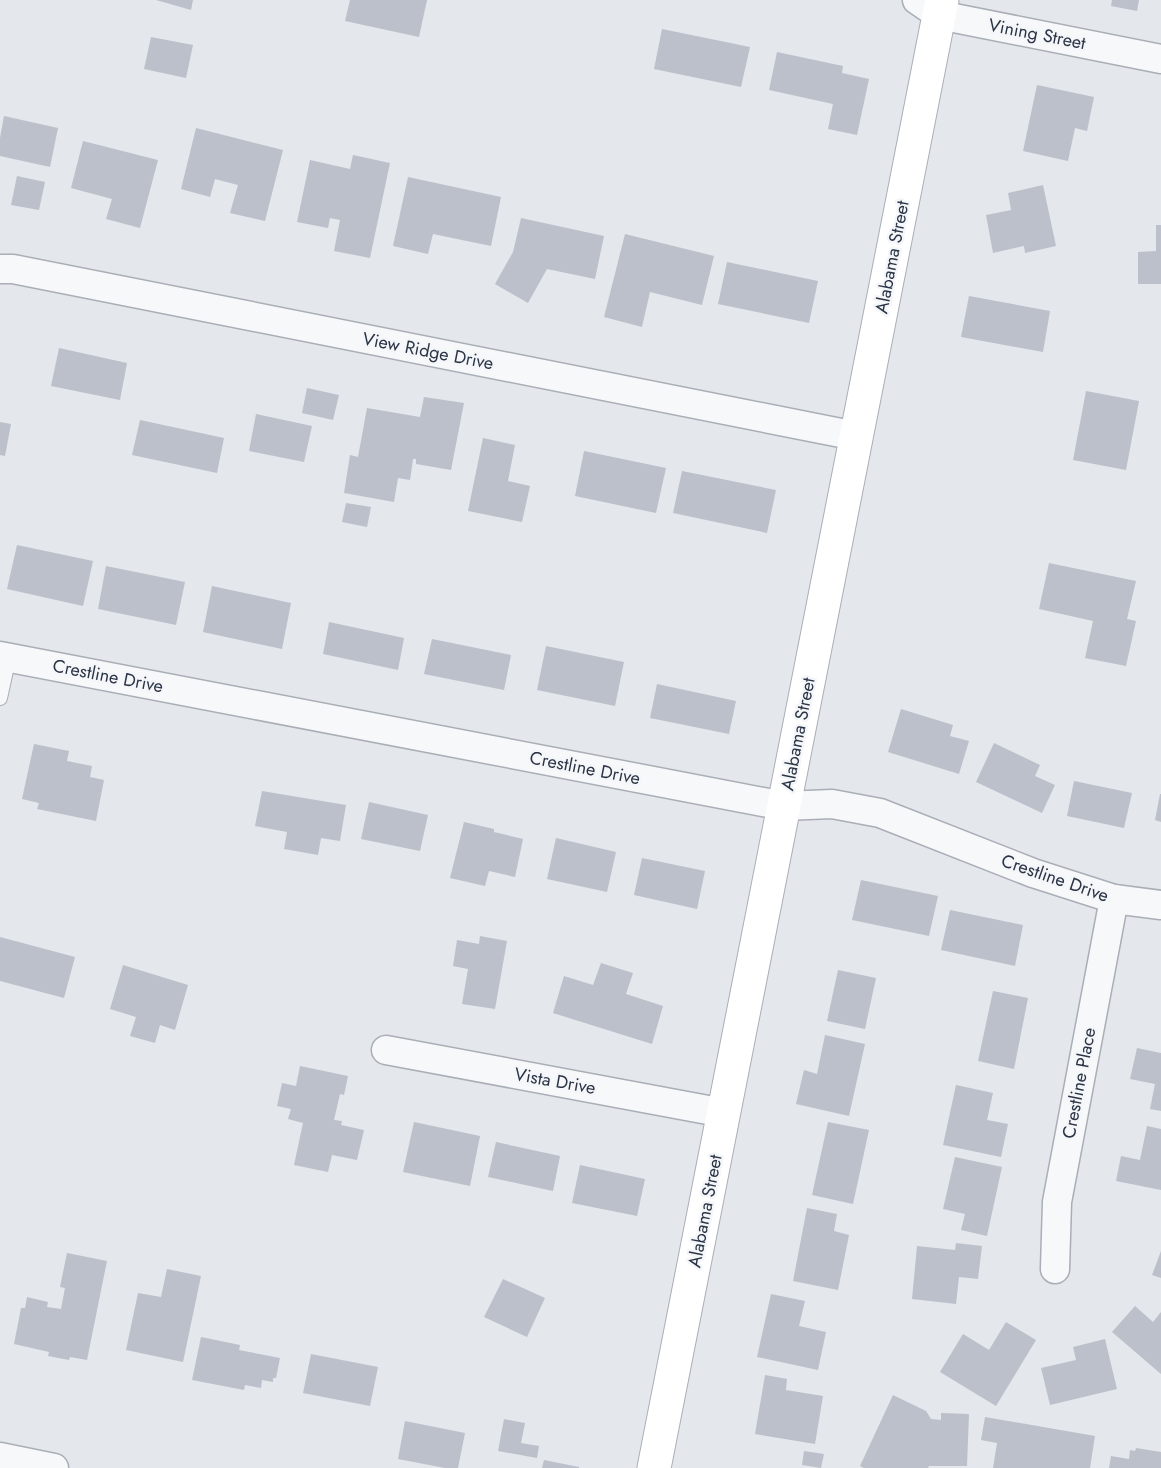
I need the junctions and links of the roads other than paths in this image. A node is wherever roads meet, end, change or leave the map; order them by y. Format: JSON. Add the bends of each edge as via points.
{"nodes":[{"id":1,"x":933,"y":5,"type":"edge"},
{"id":2,"x":1161,"y":59,"type":"edge"},
{"id":3,"x":0,"y":269,"type":"edge"},
{"id":4,"x":856,"y":436,"type":"junction"},
{"id":5,"x":4,"y":657,"type":"edge"},
{"id":6,"x":0,"y":698,"type":"edge"},
{"id":7,"x":784,"y":806,"type":"junction"},
{"id":8,"x":1114,"y":899,"type":"junction"},
{"id":9,"x":1161,"y":905,"type":"edge"},
{"id":10,"x":386,"y":1050,"type":"dead end"},
{"id":11,"x":724,"y":1113,"type":"junction"},
{"id":12,"x":1055,"y":1269,"type":"dead end"},
{"id":13,"x":0,"y":1457,"type":"edge"},
{"id":14,"x":54,"y":1468,"type":"edge"},
{"id":15,"x":654,"y":1468,"type":"edge"}],
"edges":[{"from":1,"to":2,"type":"street","name":"Vining Street"},
{"from":1,"to":4,"type":"main road","name":"Alabama Street"},
{"from":3,"to":4,"type":"street","name":"View Ridge Drive"},
{"from":4,"to":7,"type":"main road","name":"Alabama Street"},
{"from":5,"to":6,"type":"lane"},
{"from":5,"to":7,"type":"street","name":"Crestline Drive"},
{"from":7,"to":8,"type":"street","name":"Crestline Drive","via":[[832,804],[880,813],[1033,873]]},
{"from":7,"to":11,"type":"main road","name":"Alabama Street"},
{"from":8,"to":9,"type":"street","name":"Crestline Drive"},
{"from":8,"to":12,"type":"street","name":"Crestline Place","via":[[1057,1202]]},
{"from":10,"to":11,"type":"street","name":"Vista Drive"},
{"from":11,"to":15,"type":"main road","name":"Alabama Street"},
{"from":13,"to":14,"type":"street"}]}
